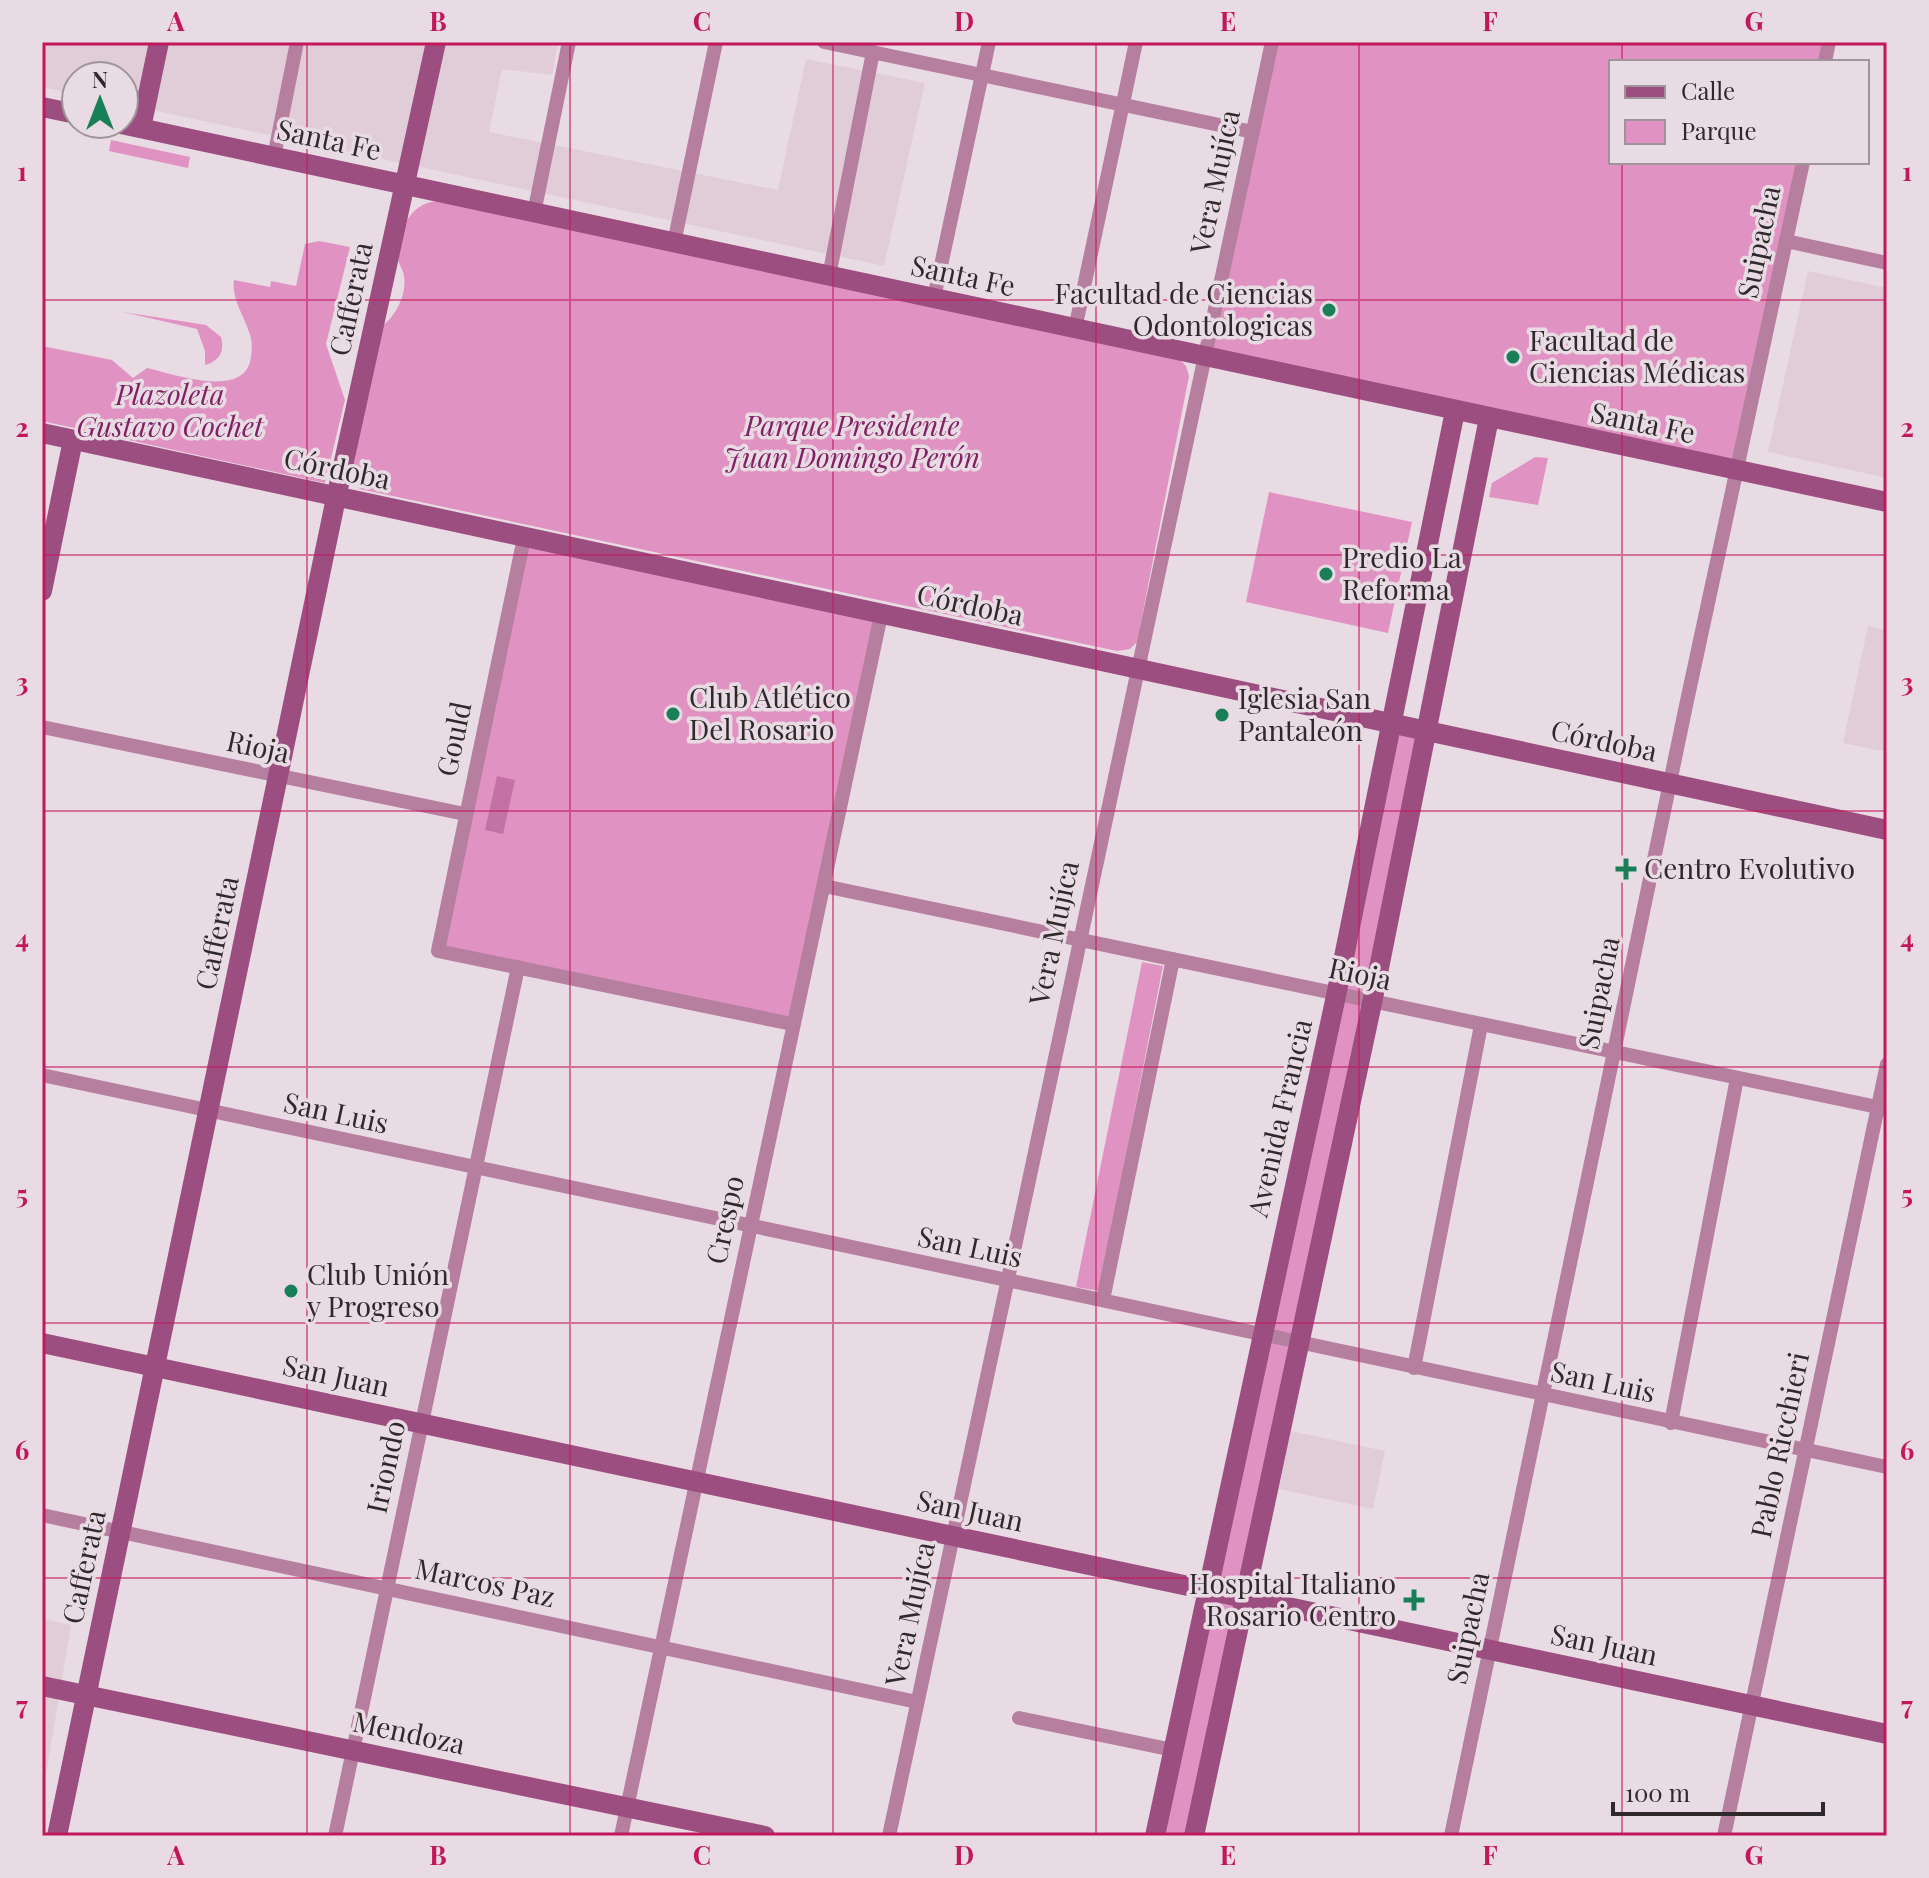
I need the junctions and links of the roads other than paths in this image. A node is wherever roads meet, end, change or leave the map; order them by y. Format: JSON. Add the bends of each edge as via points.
{"nodes":[{"id":1,"x":159,"y":42,"type":"edge"},
{"id":2,"x":297,"y":42,"type":"edge"},
{"id":3,"x":436,"y":42,"type":"edge"},
{"id":4,"x":569,"y":42,"type":"edge"},
{"id":5,"x":716,"y":42,"type":"edge"},
{"id":6,"x":824,"y":42,"type":"edge"},
{"id":7,"x":989,"y":42,"type":"edge"},
{"id":8,"x":1136,"y":42,"type":"edge"},
{"id":9,"x":1272,"y":42,"type":"edge"},
{"id":10,"x":873,"y":52,"type":"junction"},
{"id":11,"x":982,"y":75,"type":"junction"},
{"id":12,"x":1122,"y":105,"type":"junction"},
{"id":13,"x":141,"y":128,"type":"joint"},
{"id":14,"x":1253,"y":132,"type":"junction"},
{"id":15,"x":274,"y":157,"type":"junction"},
{"id":16,"x":1803,"y":164,"type":"edge"},
{"id":17,"x":404,"y":185,"type":"junction"},
{"id":18,"x":534,"y":213,"type":"junction"},
{"id":19,"x":1786,"y":241,"type":"junction"},
{"id":20,"x":674,"y":243,"type":"junction"},
{"id":21,"x":1887,"y":263,"type":"edge"},
{"id":22,"x":829,"y":276,"type":"junction"},
{"id":23,"x":934,"y":298,"type":"junction"},
{"id":24,"x":1075,"y":329,"type":"junction"},
{"id":25,"x":1204,"y":356,"type":"junction"},
{"id":26,"x":1455,"y":411,"type":"junction"},
{"id":27,"x":1489,"y":418,"type":"junction"},
{"id":28,"x":42,"y":433,"type":"edge"},
{"id":29,"x":73,"y":440,"type":"junction"},
{"id":30,"x":1737,"y":472,"type":"junction"},
{"id":31,"x":336,"y":498,"type":"junction"},
{"id":32,"x":1887,"y":502,"type":"edge"},
{"id":33,"x":524,"y":538,"type":"junction"},
{"id":34,"x":42,"y":591,"type":"edge"},
{"id":35,"x":881,"y":615,"type":"junction"},
{"id":36,"x":1138,"y":670,"type":"junction"},
{"id":37,"x":1391,"y":724,"type":"junction"},
{"id":38,"x":42,"y":727,"type":"edge"},
{"id":39,"x":1424,"y":731,"type":"junction"},
{"id":40,"x":278,"y":778,"type":"junction"},
{"id":41,"x":1667,"y":783,"type":"junction"},
{"id":42,"x":465,"y":814,"type":"junction"},
{"id":43,"x":1887,"y":830,"type":"edge"},
{"id":44,"x":824,"y":886,"type":"junction"},
{"id":45,"x":1078,"y":940,"type":"junction"},
{"id":46,"x":1173,"y":959,"type":"junction"},
{"id":47,"x":518,"y":967,"type":"junction"},
{"id":48,"x":1336,"y":996,"type":"junction"},
{"id":49,"x":1372,"y":1003,"type":"junction"},
{"id":50,"x":792,"y":1024,"type":"junction"},
{"id":51,"x":1481,"y":1025,"type":"junction"},
{"id":52,"x":1614,"y":1052,"type":"junction"},
{"id":53,"x":1887,"y":1064,"type":"edge"},
{"id":54,"x":42,"y":1075,"type":"edge"},
{"id":55,"x":1737,"y":1078,"type":"junction"},
{"id":56,"x":1882,"y":1108,"type":"edge"},
{"id":57,"x":208,"y":1112,"type":"junction"},
{"id":58,"x":477,"y":1169,"type":"junction"},
{"id":59,"x":751,"y":1226,"type":"junction"},
{"id":60,"x":1007,"y":1282,"type":"junction"},
{"id":61,"x":1103,"y":1300,"type":"junction"},
{"id":62,"x":1261,"y":1334,"type":"junction"},
{"id":63,"x":1298,"y":1342,"type":"junction"},
{"id":64,"x":42,"y":1343,"type":"edge"},
{"id":65,"x":155,"y":1366,"type":"junction"},
{"id":66,"x":1414,"y":1368,"type":"junction"},
{"id":67,"x":1545,"y":1397,"type":"junction"},
{"id":68,"x":422,"y":1422,"type":"junction"},
{"id":69,"x":1671,"y":1423,"type":"junction"},
{"id":70,"x":1805,"y":1450,"type":"junction"},
{"id":71,"x":1887,"y":1467,"type":"edge"},
{"id":72,"x":697,"y":1480,"type":"junction"},
{"id":73,"x":42,"y":1515,"type":"edge"},
{"id":74,"x":120,"y":1532,"type":"junction"},
{"id":75,"x":953,"y":1536,"type":"junction"},
{"id":76,"x":387,"y":1588,"type":"junction"},
{"id":77,"x":1207,"y":1590,"type":"junction"},
{"id":78,"x":1244,"y":1597,"type":"junction"},
{"id":79,"x":662,"y":1646,"type":"junction"},
{"id":80,"x":1490,"y":1649,"type":"junction"},
{"id":81,"x":42,"y":1686,"type":"edge"},
{"id":82,"x":86,"y":1695,"type":"junction"},
{"id":83,"x":917,"y":1702,"type":"junction"},
{"id":84,"x":1752,"y":1705,"type":"junction"},
{"id":85,"x":1019,"y":1718,"type":"dead end"},
{"id":86,"x":1887,"y":1734,"type":"edge"},
{"id":87,"x":353,"y":1750,"type":"junction"},
{"id":88,"x":1173,"y":1750,"type":"junction"},
{"id":89,"x":627,"y":1807,"type":"junction"},
{"id":90,"x":57,"y":1836,"type":"edge"},
{"id":91,"x":335,"y":1836,"type":"edge"},
{"id":92,"x":621,"y":1836,"type":"edge"},
{"id":93,"x":765,"y":1836,"type":"edge"},
{"id":94,"x":889,"y":1836,"type":"edge"},
{"id":95,"x":1155,"y":1836,"type":"edge"},
{"id":96,"x":1194,"y":1836,"type":"edge"},
{"id":97,"x":1451,"y":1836,"type":"edge"},
{"id":98,"x":1724,"y":1836,"type":"edge"}],
"edges":[{"from":1,"to":13,"type":"main road"},
{"from":2,"to":15,"type":"street"},
{"from":3,"to":17,"type":"main road","name":"Cafferata"},
{"from":4,"to":18,"type":"street"},
{"from":5,"to":20,"type":"street"},
{"from":6,"to":10,"type":"street"},
{"from":7,"to":11,"type":"street"},
{"from":8,"to":12,"type":"street"},
{"from":9,"to":14,"type":"street","name":"Vera Mujíca"},
{"from":10,"to":11,"type":"street"},
{"from":10,"to":22,"type":"street"},
{"from":11,"to":12,"type":"street"},
{"from":11,"to":23,"type":"street"},
{"from":12,"to":14,"type":"street"},
{"from":12,"to":24,"type":"street"},
{"from":13,"to":15,"type":"main road","name":"Santa Fe"},
{"from":14,"to":25,"type":"street","name":"Vera Mujíca"},
{"from":15,"to":17,"type":"main road","name":"Santa Fe"},
{"from":16,"to":19,"type":"street","name":"Suipacha"},
{"from":17,"to":18,"type":"main road","name":"Santa Fe"},
{"from":17,"to":31,"type":"main road","name":"Cafferata"},
{"from":18,"to":20,"type":"main road","name":"Santa Fe"},
{"from":19,"to":21,"type":"street"},
{"from":19,"to":30,"type":"street","name":"Suipacha"},
{"from":20,"to":22,"type":"main road","name":"Santa Fe"},
{"from":22,"to":23,"type":"main road","name":"Santa Fe"},
{"from":23,"to":24,"type":"main road","name":"Santa Fe"},
{"from":24,"to":25,"type":"main road","name":"Santa Fe"},
{"from":25,"to":26,"type":"main road","name":"Santa Fe"},
{"from":25,"to":36,"type":"street","name":"Vera Mujíca"},
{"from":26,"to":27,"type":"main road","name":"Santa Fe"},
{"from":26,"to":37,"type":"main road","name":"Avenida Francia"},
{"from":27,"to":30,"type":"main road","name":"Santa Fe"},
{"from":27,"to":39,"type":"main road"},
{"from":28,"to":29,"type":"main road","name":"Córdoba"},
{"from":29,"to":31,"type":"main road","name":"Córdoba"},
{"from":29,"to":34,"type":"main road"},
{"from":30,"to":32,"type":"main road","name":"Santa Fe"},
{"from":30,"to":41,"type":"street","name":"Suipacha"},
{"from":31,"to":33,"type":"main road","name":"Córdoba"},
{"from":31,"to":40,"type":"main road","name":"Cafferata"},
{"from":33,"to":35,"type":"main road","name":"Córdoba"},
{"from":33,"to":42,"type":"street","name":"Gould"},
{"from":35,"to":36,"type":"main road","name":"Córdoba"},
{"from":35,"to":44,"type":"street","name":"Crespo"},
{"from":36,"to":37,"type":"main road","name":"Córdoba"},
{"from":36,"to":45,"type":"street","name":"Vera Mujíca"},
{"from":37,"to":39,"type":"main road","name":"Córdoba"},
{"from":37,"to":48,"type":"main road","name":"Avenida Francia"},
{"from":38,"to":40,"type":"street","name":"Rioja"},
{"from":39,"to":41,"type":"main road","name":"Córdoba"},
{"from":39,"to":49,"type":"main road"},
{"from":40,"to":42,"type":"street","name":"Rioja"},
{"from":40,"to":57,"type":"main road","name":"Cafferata"},
{"from":41,"to":43,"type":"main road","name":"Córdoba"},
{"from":41,"to":52,"type":"street","name":"Suipacha"},
{"from":42,"to":47,"type":"street","name":"Gould","via":[[438,951]]},
{"from":44,"to":45,"type":"street","name":"Rioja"},
{"from":44,"to":50,"type":"street","name":"Crespo"},
{"from":45,"to":46,"type":"street","name":"Rioja"},
{"from":45,"to":60,"type":"street","name":"Vera Mujíca"},
{"from":46,"to":48,"type":"street","name":"Rioja"},
{"from":46,"to":61,"type":"street"},
{"from":47,"to":50,"type":"street"},
{"from":47,"to":58,"type":"street","name":"Iriondo"},
{"from":48,"to":49,"type":"street","name":"Rioja"},
{"from":48,"to":62,"type":"main road","name":"Avenida Francia"},
{"from":49,"to":51,"type":"street","name":"Rioja"},
{"from":49,"to":63,"type":"main road"},
{"from":50,"to":59,"type":"street","name":"Crespo"},
{"from":51,"to":52,"type":"street","name":"Rioja"},
{"from":51,"to":66,"type":"street"},
{"from":52,"to":55,"type":"street","name":"Rioja"},
{"from":52,"to":67,"type":"street","name":"Suipacha"},
{"from":53,"to":56,"type":"street","name":"Pablo Ricchieri"},
{"from":54,"to":57,"type":"street","name":"San Luis"},
{"from":55,"to":56,"type":"street","name":"Rioja"},
{"from":55,"to":69,"type":"street"},
{"from":56,"to":70,"type":"street","name":"Pablo Ricchieri"},
{"from":57,"to":58,"type":"street","name":"San Luis"},
{"from":57,"to":65,"type":"main road","name":"Cafferata"},
{"from":58,"to":59,"type":"street","name":"San Luis"},
{"from":58,"to":68,"type":"street","name":"Iriondo"},
{"from":59,"to":60,"type":"street","name":"San Luis"},
{"from":59,"to":72,"type":"street","name":"Crespo"},
{"from":60,"to":61,"type":"street","name":"San Luis"},
{"from":60,"to":75,"type":"street","name":"Vera Mujíca"},
{"from":61,"to":62,"type":"street","name":"San Luis"},
{"from":62,"to":63,"type":"street","name":"San Luis"},
{"from":62,"to":77,"type":"main road","name":"Avenida Francia"},
{"from":63,"to":66,"type":"street","name":"San Luis"},
{"from":63,"to":78,"type":"main road"},
{"from":64,"to":65,"type":"main road","name":"San Juan"},
{"from":65,"to":68,"type":"main road","name":"San Juan"},
{"from":65,"to":74,"type":"main road","name":"Cafferata"},
{"from":66,"to":67,"type":"street","name":"San Luis"},
{"from":67,"to":69,"type":"street","name":"San Luis"},
{"from":67,"to":80,"type":"street","name":"Suipacha"},
{"from":68,"to":72,"type":"main road","name":"San Juan"},
{"from":68,"to":76,"type":"street","name":"Iriondo"},
{"from":69,"to":70,"type":"street","name":"San Luis"},
{"from":70,"to":71,"type":"street","name":"San Luis"},
{"from":70,"to":84,"type":"street","name":"Pablo Ricchieri"},
{"from":72,"to":75,"type":"main road","name":"San Juan"},
{"from":72,"to":79,"type":"street","name":"Crespo"},
{"from":73,"to":74,"type":"street","name":"Marcos Paz"},
{"from":74,"to":76,"type":"street","name":"Marcos Paz"},
{"from":74,"to":82,"type":"main road","name":"Cafferata"},
{"from":75,"to":77,"type":"main road","name":"San Juan"},
{"from":75,"to":83,"type":"street","name":"Vera Mujíca"},
{"from":76,"to":79,"type":"street","name":"Marcos Paz"},
{"from":76,"to":87,"type":"street","name":"Iriondo"},
{"from":77,"to":78,"type":"main road","name":"San Juan"},
{"from":77,"to":88,"type":"main road","name":"Avenida Francia"},
{"from":78,"to":80,"type":"main road","name":"San Juan"},
{"from":78,"to":96,"type":"main road"},
{"from":79,"to":83,"type":"street","name":"Marcos Paz"},
{"from":79,"to":89,"type":"street","name":"Crespo"},
{"from":80,"to":84,"type":"main road","name":"San Juan"},
{"from":80,"to":97,"type":"street","name":"Suipacha"},
{"from":81,"to":82,"type":"main road","name":"Mendoza"},
{"from":82,"to":87,"type":"main road","name":"Mendoza"},
{"from":82,"to":90,"type":"main road","name":"Cafferata"},
{"from":83,"to":94,"type":"street","name":"Vera Mujíca"},
{"from":84,"to":86,"type":"main road","name":"San Juan"},
{"from":84,"to":98,"type":"street","name":"Pablo Ricchieri"},
{"from":85,"to":88,"type":"street"},
{"from":87,"to":89,"type":"main road","name":"Mendoza"},
{"from":87,"to":91,"type":"street","name":"Iriondo"},
{"from":88,"to":95,"type":"main road","name":"Avenida Francia"},
{"from":89,"to":92,"type":"street","name":"Crespo"},
{"from":89,"to":93,"type":"main road","name":"Mendoza"}]}
